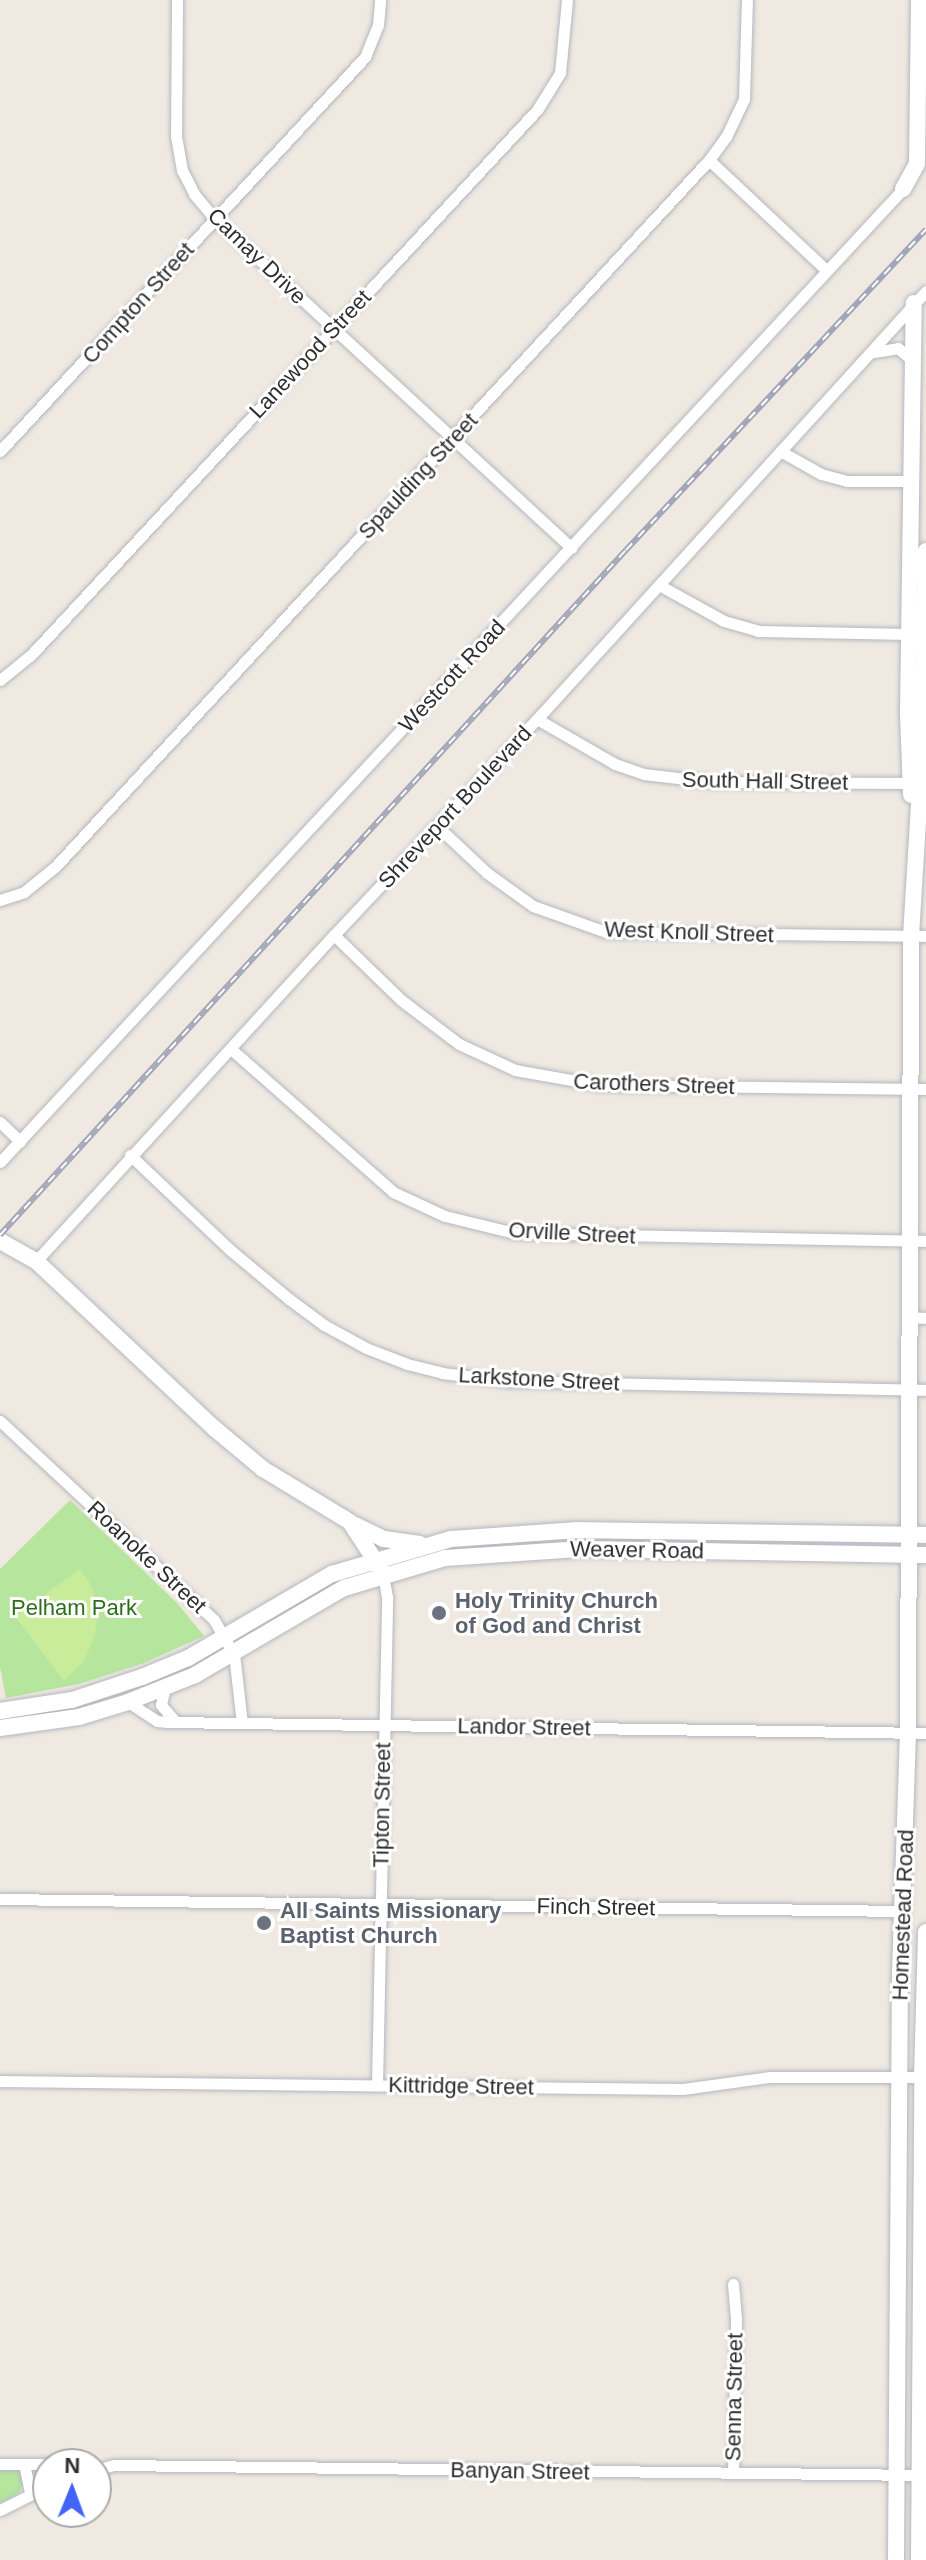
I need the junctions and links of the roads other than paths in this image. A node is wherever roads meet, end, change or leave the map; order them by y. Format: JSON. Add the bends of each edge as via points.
{"nodes":[{"id":1,"x":177,"y":0,"type":"edge"},
{"id":2,"x":380,"y":0,"type":"edge"},
{"id":3,"x":567,"y":0,"type":"edge"},
{"id":4,"x":747,"y":0,"type":"edge"},
{"id":5,"x":919,"y":0,"type":"edge"},
{"id":6,"x":709,"y":160,"type":"junction"},
{"id":7,"x":923,"y":172,"type":"edge"},
{"id":8,"x":903,"y":189,"type":"joint"},
{"id":9,"x":215,"y":219,"type":"junction"},
{"id":10,"x":826,"y":270,"type":"junction"},
{"id":11,"x":920,"y":297,"type":"edge"},
{"id":12,"x":334,"y":329,"type":"junction"},
{"id":13,"x":874,"y":352,"type":"junction"},
{"id":14,"x":912,"y":360,"type":"junction"},
{"id":15,"x":453,"y":439,"type":"junction"},
{"id":16,"x":0,"y":451,"type":"edge"},
{"id":17,"x":782,"y":452,"type":"junction"},
{"id":18,"x":911,"y":481,"type":"junction"},
{"id":19,"x":571,"y":548,"type":"junction"},
{"id":20,"x":926,"y":551,"type":"edge"},
{"id":21,"x":659,"y":585,"type":"junction"},
{"id":22,"x":909,"y":634,"type":"junction"},
{"id":23,"x":0,"y":680,"type":"edge"},
{"id":24,"x":537,"y":719,"type":"junction"},
{"id":25,"x":910,"y":783,"type":"junction"},
{"id":26,"x":437,"y":826,"type":"junction"},
{"id":27,"x":916,"y":860,"type":"junction"},
{"id":28,"x":0,"y":900,"type":"edge"},
{"id":29,"x":334,"y":935,"type":"junction"},
{"id":30,"x":918,"y":936,"type":"edge"},
{"id":31,"x":231,"y":1049,"type":"junction"},
{"id":32,"x":917,"y":1089,"type":"edge"},
{"id":33,"x":0,"y":1122,"type":"edge"},
{"id":34,"x":20,"y":1141,"type":"junction"},
{"id":35,"x":130,"y":1155,"type":"junction"},
{"id":36,"x":0,"y":1162,"type":"edge"},
{"id":37,"x":907,"y":1239,"type":"junction"},
{"id":38,"x":0,"y":1241,"type":"edge"},
{"id":39,"x":926,"y":1241,"type":"edge"},
{"id":40,"x":36,"y":1261,"type":"junction"},
{"id":41,"x":908,"y":1317,"type":"junction"},
{"id":42,"x":926,"y":1318,"type":"edge"},
{"id":43,"x":918,"y":1390,"type":"edge"},
{"id":44,"x":0,"y":1421,"type":"edge"},
{"id":45,"x":350,"y":1522,"type":"junction"},
{"id":46,"x":624,"y":1531,"type":"junction"},
{"id":47,"x":909,"y":1534,"type":"junction"},
{"id":48,"x":926,"y":1535,"type":"edge"},
{"id":49,"x":429,"y":1545,"type":"junction"},
{"id":50,"x":623,"y":1549,"type":"junction"},
{"id":51,"x":917,"y":1555,"type":"edge"},
{"id":52,"x":380,"y":1567,"type":"junction"},
{"id":53,"x":225,"y":1636,"type":"junction"},
{"id":54,"x":234,"y":1654,"type":"junction"},
{"id":55,"x":165,"y":1687,"type":"junction"},
{"id":56,"x":128,"y":1702,"type":"junction"},
{"id":57,"x":0,"y":1711,"type":"edge"},
{"id":58,"x":175,"y":1721,"type":"junction"},
{"id":59,"x":242,"y":1723,"type":"junction"},
{"id":60,"x":384,"y":1725,"type":"junction"},
{"id":61,"x":0,"y":1727,"type":"edge"},
{"id":62,"x":908,"y":1732,"type":"junction"},
{"id":63,"x":926,"y":1733,"type":"edge"},
{"id":64,"x":0,"y":1899,"type":"edge"},
{"id":65,"x":380,"y":1905,"type":"junction"},
{"id":66,"x":904,"y":1911,"type":"junction"},
{"id":67,"x":926,"y":1932,"type":"edge"},
{"id":68,"x":900,"y":1973,"type":"junction"},
{"id":69,"x":924,"y":1973,"type":"edge"},
{"id":70,"x":899,"y":2077,"type":"junction"},
{"id":71,"x":922,"y":2077,"type":"junction"},
{"id":72,"x":0,"y":2081,"type":"edge"},
{"id":73,"x":377,"y":2085,"type":"junction"},
{"id":74,"x":898,"y":2174,"type":"junction"},
{"id":75,"x":921,"y":2174,"type":"junction"},
{"id":76,"x":733,"y":2284,"type":"dead end"},
{"id":77,"x":897,"y":2306,"type":"junction"},
{"id":78,"x":921,"y":2308,"type":"junction"},
{"id":79,"x":0,"y":2464,"type":"edge"},
{"id":80,"x":24,"y":2464,"type":"junction"},
{"id":81,"x":32,"y":2464,"type":"edge"},
{"id":82,"x":112,"y":2465,"type":"edge"},
{"id":83,"x":733,"y":2473,"type":"junction"},
{"id":84,"x":896,"y":2474,"type":"junction"},
{"id":85,"x":924,"y":2475,"type":"edge"},
{"id":86,"x":30,"y":2493,"type":"joint"},
{"id":87,"x":0,"y":2510,"type":"edge"},
{"id":88,"x":896,"y":2560,"type":"edge"},
{"id":89,"x":919,"y":2560,"type":"edge"}],
"edges":[{"from":1,"to":9,"type":"street","name":"Camay Drive","via":[[176,136],[182,170]]},
{"from":2,"to":9,"type":"street","name":"Compton Street","via":[[378,25],[365,57]]},
{"from":3,"to":12,"type":"street","name":"Lanewood Street","via":[[560,73],[537,110]]},
{"from":4,"to":6,"type":"street","name":"Spaulding Street","via":[[744,99]]},
{"from":5,"to":7,"type":"main road"},
{"from":6,"to":10,"type":"street"},
{"from":6,"to":15,"type":"street","name":"Spaulding Street"},
{"from":7,"to":8,"type":"main road"},
{"from":8,"to":10,"type":"street","name":"Westcott Road"},
{"from":9,"to":12,"type":"street","name":"Camay Drive"},
{"from":9,"to":16,"type":"street","name":"Compton Street"},
{"from":10,"to":19,"type":"street","name":"Westcott Road"},
{"from":11,"to":13,"type":"street","name":"Shreveport Boulevard"},
{"from":11,"to":14,"type":"main road"},
{"from":12,"to":15,"type":"street","name":"Camay Drive"},
{"from":12,"to":23,"type":"street","name":"Lanewood Street","via":[[31,655]]},
{"from":13,"to":14,"type":"street","via":[[898,348]]},
{"from":13,"to":17,"type":"street","name":"Shreveport Boulevard"},
{"from":14,"to":18,"type":"main road"},
{"from":15,"to":19,"type":"street","name":"Camay Drive"},
{"from":15,"to":28,"type":"street","name":"Spaulding Street","via":[[55,867],[24,892]]},
{"from":17,"to":18,"type":"street","via":[[821,474],[847,481]]},
{"from":17,"to":21,"type":"street","name":"Shreveport Boulevard"},
{"from":18,"to":22,"type":"main road"},
{"from":19,"to":34,"type":"street","name":"Westcott Road"},
{"from":20,"to":27,"type":"main road","name":"Homestead Road"},
{"from":21,"to":22,"type":"street","via":[[724,621],[758,631]]},
{"from":21,"to":24,"type":"street","name":"Shreveport Boulevard"},
{"from":22,"to":25,"type":"main road"},
{"from":24,"to":25,"type":"street","name":"South Hall Street","via":[[615,764],[644,774],[712,782]]},
{"from":24,"to":26,"type":"street","name":"Shreveport Boulevard"},
{"from":25,"to":27,"type":"main road"},
{"from":26,"to":29,"type":"street","name":"Shreveport Boulevard"},
{"from":26,"to":30,"type":"street","name":"West Knoll Street","via":[[487,873],[533,906],[606,932]]},
{"from":27,"to":30,"type":"main road","name":"Homestead Road"},
{"from":29,"to":31,"type":"street","name":"Shreveport Boulevard"},
{"from":29,"to":32,"type":"street","name":"Carothers Street","via":[[401,1000],[459,1044],[515,1070],[599,1085]]},
{"from":30,"to":32,"type":"main road","name":"Homestead Road"},
{"from":31,"to":35,"type":"street","name":"Shreveport Boulevard"},
{"from":31,"to":37,"type":"street","name":"Orville Street","via":[[393,1192],[445,1216],[515,1233]]},
{"from":32,"to":37,"type":"main road","name":"Homestead Road"},
{"from":33,"to":34,"type":"street"},
{"from":34,"to":36,"type":"street","name":"Westcott Road"},
{"from":35,"to":40,"type":"street","name":"Shreveport Boulevard"},
{"from":35,"to":43,"type":"street","name":"Larkstone Street","via":[[300,1308],[366,1348],[407,1364],[507,1381]]},
{"from":37,"to":39,"type":"street","name":"Orville Street"},
{"from":37,"to":41,"type":"main road","name":"Homestead Road"},
{"from":38,"to":40,"type":"main road"},
{"from":40,"to":45,"type":"main road","via":[[263,1469]]},
{"from":41,"to":42,"type":"street"},
{"from":41,"to":43,"type":"main road","name":"Homestead Road"},
{"from":43,"to":47,"type":"main road","name":"Homestead Road"},
{"from":44,"to":53,"type":"street","name":"Roanoke Street"},
{"from":45,"to":49,"type":"main road","via":[[384,1539]]},
{"from":45,"to":52,"type":"main road"},
{"from":46,"to":47,"type":"main road","name":"Weaver Road"},
{"from":46,"to":49,"type":"main road","name":"Weaver Road","via":[[477,1535]]},
{"from":46,"to":50,"type":"main road"},
{"from":47,"to":48,"type":"main road","name":"Weaver Road"},
{"from":47,"to":51,"type":"main road","name":"Homestead Road"},
{"from":49,"to":52,"type":"main road","name":"Weaver Road"},
{"from":50,"to":51,"type":"main road","name":"Weaver Road"},
{"from":50,"to":52,"type":"main road","name":"Weaver Road","via":[[479,1553]]},
{"from":51,"to":62,"type":"main road","name":"Homestead Road"},
{"from":52,"to":53,"type":"main road","via":[[332,1574]]},
{"from":52,"to":54,"type":"main road"},
{"from":52,"to":60,"type":"street","name":"Tipton Street","via":[[387,1597]]},
{"from":53,"to":54,"type":"street","name":"Roanoke Street"},
{"from":53,"to":57,"type":"main road","via":[[142,1677],[72,1700]]},
{"from":54,"to":55,"type":"main road"},
{"from":54,"to":59,"type":"street","name":"Roanoke Street"},
{"from":55,"to":56,"type":"main road"},
{"from":55,"to":58,"type":"street","via":[[161,1705]]},
{"from":56,"to":58,"type":"street","name":"Landor Street","via":[[157,1721]]},
{"from":56,"to":61,"type":"main road","via":[[79,1717]]},
{"from":58,"to":59,"type":"street","name":"Landor Street"},
{"from":59,"to":60,"type":"street","name":"Landor Street"},
{"from":60,"to":62,"type":"street","name":"Landor Street"},
{"from":60,"to":65,"type":"street","name":"Tipton Street"},
{"from":62,"to":63,"type":"street","name":"Landor Street"},
{"from":62,"to":66,"type":"main road","name":"Homestead Road"},
{"from":64,"to":65,"type":"street","name":"Finch Street"},
{"from":65,"to":66,"type":"street","name":"Finch Street"},
{"from":65,"to":73,"type":"street","name":"Tipton Street"},
{"from":66,"to":68,"type":"main road","name":"Homestead Road"},
{"from":67,"to":69,"type":"main road","name":"Homestead Road"},
{"from":68,"to":69,"type":"street"},
{"from":68,"to":70,"type":"main road","name":"Homestead Road"},
{"from":69,"to":71,"type":"main road","name":"Homestead Road"},
{"from":70,"to":71,"type":"street","name":"Kittridge Street"},
{"from":70,"to":73,"type":"street","name":"Kittridge Street","via":[[770,2077],[683,2089]]},
{"from":70,"to":74,"type":"main road","name":"Homestead Road"},
{"from":71,"to":75,"type":"main road","name":"Homestead Road"},
{"from":72,"to":73,"type":"street","name":"Kittridge Street"},
{"from":74,"to":75,"type":"main road"},
{"from":74,"to":77,"type":"main road","name":"Homestead Road"},
{"from":75,"to":78,"type":"main road","name":"Homestead Road"},
{"from":76,"to":83,"type":"street","name":"Senna Street"},
{"from":77,"to":78,"type":"main road"},
{"from":77,"to":84,"type":"main road","name":"Homestead Road"},
{"from":78,"to":85,"type":"main road","name":"Homestead Road"},
{"from":79,"to":80,"type":"street"},
{"from":80,"to":81,"type":"street"},
{"from":80,"to":86,"type":"street"},
{"from":82,"to":83,"type":"street","name":"Banyan Street"},
{"from":83,"to":84,"type":"street","name":"Banyan Street"},
{"from":84,"to":85,"type":"street","name":"Banyan Street"},
{"from":84,"to":88,"type":"main road","name":"Homestead Road"},
{"from":85,"to":89,"type":"main road","name":"Homestead Road"},
{"from":86,"to":87,"type":"street"}]}
